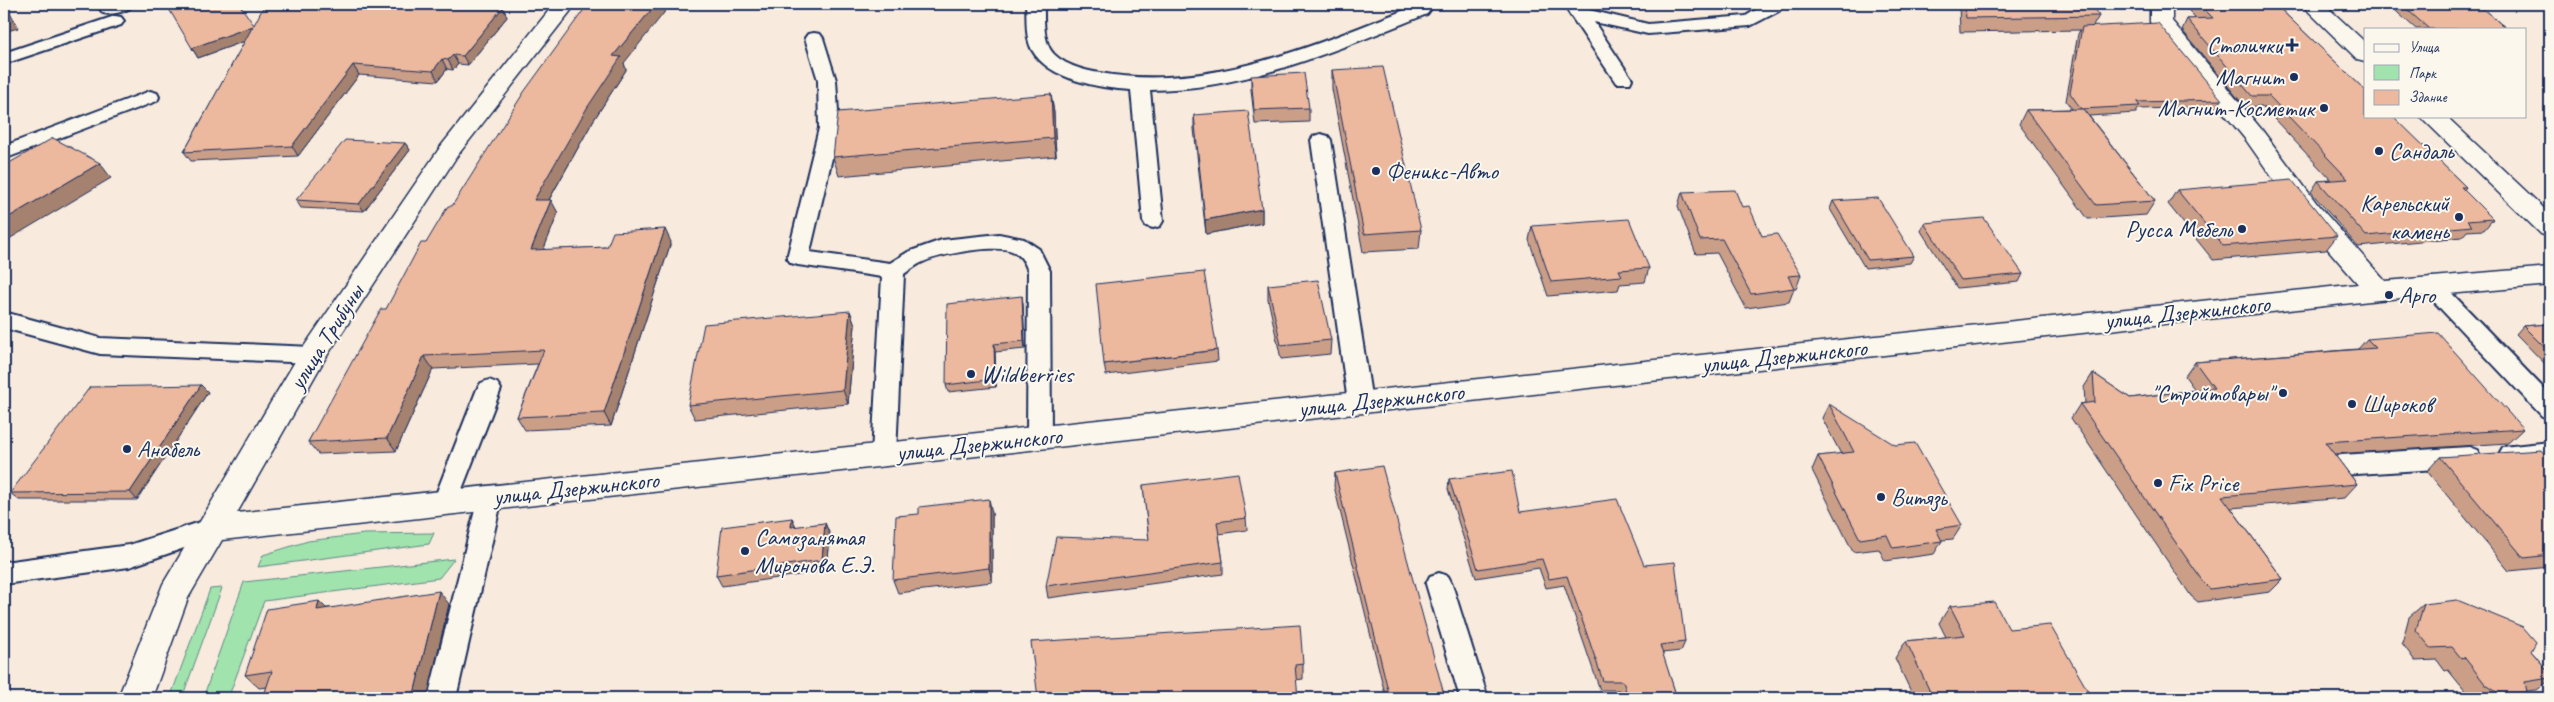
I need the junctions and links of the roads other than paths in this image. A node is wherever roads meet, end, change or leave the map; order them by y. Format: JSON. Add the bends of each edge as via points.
{"nodes":[{"id":1,"x":565,"y":4,"type":"edge"},
{"id":2,"x":1035,"y":4,"type":"edge"},
{"id":3,"x":1420,"y":4,"type":"edge"},
{"id":4,"x":1774,"y":4,"type":"edge"},
{"id":5,"x":2161,"y":4,"type":"edge"},
{"id":6,"x":2312,"y":4,"type":"edge"},
{"id":7,"x":1575,"y":8,"type":"edge"},
{"id":8,"x":117,"y":11,"type":"edge"},
{"id":9,"x":814,"y":38,"type":"dead end"},
{"id":10,"x":2364,"y":53,"type":"edge"},
{"id":11,"x":4,"y":59,"type":"edge"},
{"id":12,"x":1623,"y":79,"type":"dead end"},
{"id":13,"x":1140,"y":86,"type":"junction"},
{"id":14,"x":150,"y":96,"type":"dead end"},
{"id":15,"x":2434,"y":118,"type":"edge"},
{"id":16,"x":1321,"y":140,"type":"dead end"},
{"id":17,"x":4,"y":153,"type":"edge"},
{"id":18,"x":1153,"y":220,"type":"dead end"},
{"id":19,"x":2550,"y":228,"type":"edge"},
{"id":20,"x":893,"y":271,"type":"junction"},
{"id":21,"x":2550,"y":276,"type":"edge"},
{"id":22,"x":2431,"y":286,"type":"junction"},
{"id":23,"x":2379,"y":291,"type":"junction"},
{"id":24,"x":4,"y":320,"type":"edge"},
{"id":25,"x":313,"y":355,"type":"junction"},
{"id":26,"x":489,"y":389,"type":"dead end"},
{"id":27,"x":1360,"y":402,"type":"junction"},
{"id":28,"x":2550,"y":410,"type":"edge"},
{"id":29,"x":1039,"y":438,"type":"junction"},
{"id":30,"x":2550,"y":451,"type":"edge"},
{"id":31,"x":884,"y":454,"type":"junction"},
{"id":32,"x":2341,"y":465,"type":"edge"},
{"id":33,"x":490,"y":498,"type":"junction"},
{"id":34,"x":444,"y":502,"type":"junction"},
{"id":35,"x":213,"y":528,"type":"junction"},
{"id":36,"x":4,"y":573,"type":"edge"},
{"id":37,"x":1440,"y":584,"type":"dead end"},
{"id":38,"x":135,"y":698,"type":"edge"},
{"id":39,"x":442,"y":698,"type":"edge"},
{"id":40,"x":1474,"y":698,"type":"edge"}],
"edges":[{"from":1,"to":25,"type":"street","name":"улица Трибуны","via":[[449,150]]},
{"from":2,"to":13,"type":"lane","via":[[1037,34],[1045,55],[1072,72],[1106,82]]},
{"from":3,"to":13,"type":"lane","via":[[1421,10],[1319,50],[1208,81]]},
{"from":4,"to":7,"type":"lane","via":[[1750,21],[1648,29]]},
{"from":5,"to":23,"type":"street","via":[[2161,22],[2254,135],[2309,211]]},
{"from":6,"to":10,"type":"street"},
{"from":7,"to":12,"type":"lane"},
{"from":8,"to":11,"type":"lane"},
{"from":9,"to":20,"type":"lane","via":[[826,80],[828,128],[798,258]]},
{"from":13,"to":18,"type":"lane"},
{"from":14,"to":17,"type":"lane"},
{"from":15,"to":19,"type":"street"},
{"from":16,"to":27,"type":"lane"},
{"from":20,"to":29,"type":"lane","via":[[915,257],[942,247],[999,241],[1017,244],[1032,254],[1039,271]]},
{"from":20,"to":31,"type":"lane"},
{"from":21,"to":22,"type":"street","name":"улица Дзержинского"},
{"from":22,"to":23,"type":"street","name":"улица Дзержинского"},
{"from":22,"to":28,"type":"lane"},
{"from":23,"to":27,"type":"street","name":"улица Дзержинского"},
{"from":24,"to":25,"type":"lane","via":[[100,346]]},
{"from":25,"to":35,"type":"street","name":"улица Трибуны"},
{"from":26,"to":34,"type":"lane"},
{"from":27,"to":29,"type":"street","name":"улица Дзержинского"},
{"from":29,"to":31,"type":"street","name":"улица Дзержинского"},
{"from":30,"to":32,"type":"lane"},
{"from":31,"to":33,"type":"street","name":"улица Дзержинского"},
{"from":33,"to":34,"type":"street","name":"улица Дзержинского"},
{"from":33,"to":39,"type":"lane"},
{"from":34,"to":35,"type":"street","name":"улица Дзержинского"},
{"from":35,"to":36,"type":"lane","via":[[129,556]]},
{"from":35,"to":38,"type":"street","name":"улица Трибуны","via":[[174,594]]},
{"from":37,"to":40,"type":"lane"}]}
